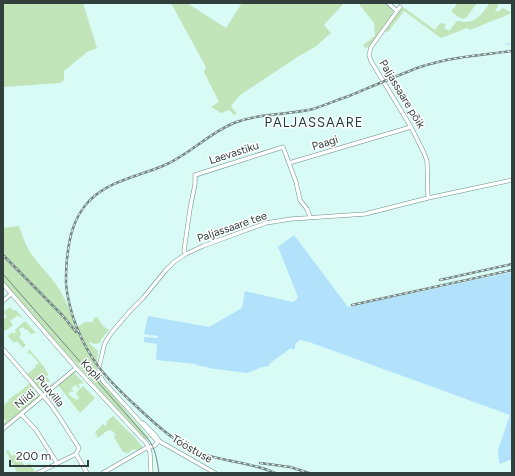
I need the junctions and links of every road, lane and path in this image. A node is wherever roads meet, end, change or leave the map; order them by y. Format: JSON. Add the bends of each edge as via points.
{"nodes":[{"id":1,"x":388,"y":3,"type":"edge"},
{"id":2,"x":411,"y":127,"type":"junction"},
{"id":3,"x":289,"y":163,"type":"junction"},
{"id":4,"x":512,"y":180,"type":"edge"},
{"id":5,"x":428,"y":198,"type":"junction"},
{"id":6,"x":310,"y":217,"type":"junction"},
{"id":7,"x":186,"y":254,"type":"junction"},
{"id":8,"x":3,"y":284,"type":"edge"},
{"id":9,"x":11,"y":294,"type":"junction"},
{"id":10,"x":3,"y":301,"type":"edge"},
{"id":11,"x":3,"y":349,"type":"edge"},
{"id":12,"x":76,"y":368,"type":"junction"},
{"id":13,"x":43,"y":396,"type":"junction"},
{"id":14,"x":21,"y":414,"type":"junction"},
{"id":15,"x":3,"y":428,"type":"edge"},
{"id":16,"x":158,"y":442,"type":"junction"},
{"id":17,"x":148,"y":448,"type":"junction"},
{"id":18,"x":76,"y":454,"type":"junction"},
{"id":19,"x":57,"y":464,"type":"junction"},
{"id":20,"x":38,"y":473,"type":"edge"},
{"id":21,"x":87,"y":473,"type":"edge"},
{"id":22,"x":103,"y":473,"type":"edge"},
{"id":23,"x":151,"y":473,"type":"edge"},
{"id":24,"x":215,"y":473,"type":"edge"}],
"edges":[{"from":1,"to":2,"type":"street","name":"Paljassaare põik","via":[[398,9],[371,47],[369,55]]},
{"from":2,"to":3,"type":"street","name":"Paagi"},
{"from":2,"to":5,"type":"street","name":"Paljassaare põik","via":[[427,161]]},
{"from":3,"to":6,"type":"street","name":"Laevastiku","via":[[300,200]]},
{"from":3,"to":7,"type":"street","name":"Laevastiku","via":[[283,147],[195,175],[184,251]]},
{"from":4,"to":5,"type":"street","name":"Paljassaare tee"},
{"from":5,"to":6,"type":"street","name":"Paljassaare tee","via":[[365,214]]},
{"from":6,"to":7,"type":"street","name":"Paljassaare tee","via":[[266,223]]},
{"from":7,"to":16,"type":"street","name":"Paljassaare tee","via":[[166,270],[112,332],[104,346],[99,367],[103,381]]},
{"from":8,"to":9,"type":"street","name":"Kopli"},
{"from":9,"to":10,"type":"street"},
{"from":9,"to":12,"type":"street","name":"Kopli"},
{"from":11,"to":13,"type":"street","name":"Puuvilla"},
{"from":12,"to":13,"type":"street","name":"Niidi"},
{"from":12,"to":17,"type":"street","name":"Kopli"},
{"from":13,"to":14,"type":"street","name":"Niidi"},
{"from":13,"to":18,"type":"street","name":"Puuvilla","via":[[79,448]]},
{"from":14,"to":15,"type":"street","name":"Niidi"},
{"from":14,"to":19,"type":"street","via":[[36,430]]},
{"from":16,"to":17,"type":"street"},
{"from":16,"to":24,"type":"street","name":"Tööstuse"},
{"from":17,"to":22,"type":"street"},
{"from":17,"to":23,"type":"street","name":"Kopli"},
{"from":18,"to":19,"type":"street"},
{"from":18,"to":21,"type":"street"},
{"from":19,"to":20,"type":"street"}]}
